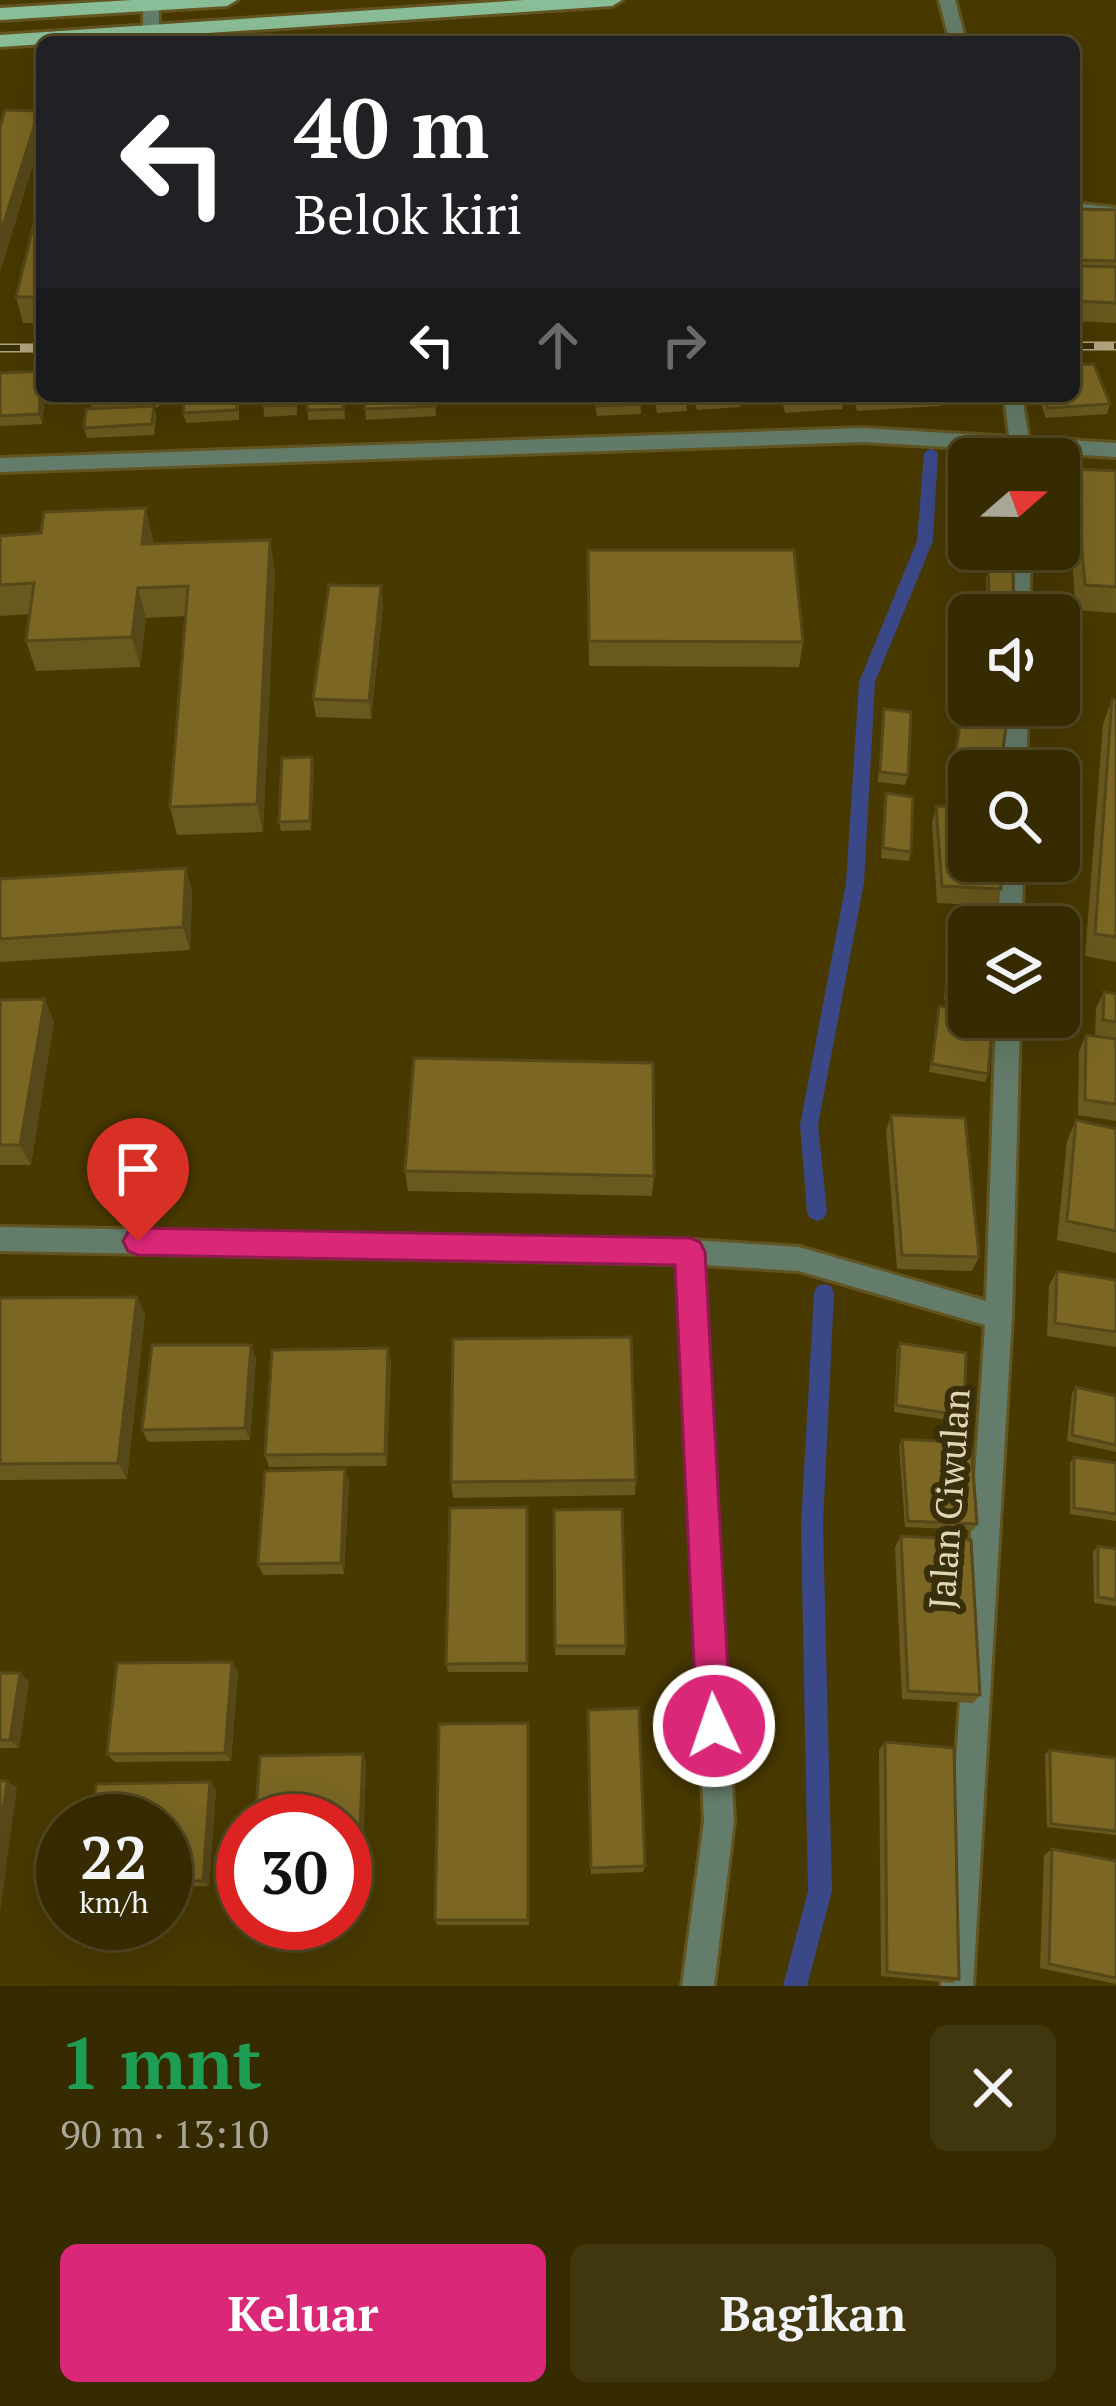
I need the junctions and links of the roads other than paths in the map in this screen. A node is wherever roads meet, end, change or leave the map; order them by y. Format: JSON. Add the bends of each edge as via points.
{"nodes":[{"id":1,"x":226,"y":0,"type":"edge"},
{"id":2,"x":612,"y":0,"type":"edge"},
{"id":3,"x":947,"y":0,"type":"edge"},
{"id":4,"x":151,"y":5,"type":"junction"},
{"id":5,"x":0,"y":14,"type":"edge"},
{"id":6,"x":151,"y":36,"type":"edge"},
{"id":7,"x":163,"y":36,"type":"edge"},
{"id":8,"x":956,"y":36,"type":"edge"},
{"id":9,"x":36,"y":40,"type":"edge"},
{"id":10,"x":0,"y":41,"type":"edge"},
{"id":11,"x":1080,"y":209,"type":"edge"},
{"id":12,"x":1116,"y":213,"type":"edge"},
{"id":13,"x":1014,"y":402,"type":"edge"},
{"id":14,"x":1019,"y":438,"type":"edge"},
{"id":15,"x":948,"y":440,"type":"edge"},
{"id":16,"x":1116,"y":450,"type":"edge"},
{"id":17,"x":1080,"y":451,"type":"edge"},
{"id":18,"x":0,"y":465,"type":"edge"},
{"id":19,"x":1007,"y":1038,"type":"edge"},
{"id":20,"x":0,"y":1239,"type":"edge"},
{"id":21,"x":690,"y":1252,"type":"junction"},
{"id":22,"x":999,"y":1317,"type":"junction"},
{"id":23,"x":698,"y":1986,"type":"edge"},
{"id":24,"x":957,"y":1986,"type":"edge"}],
"edges":[{"from":1,"to":4,"type":"main road"},
{"from":2,"to":7,"type":"main road"},
{"from":3,"to":8,"type":"street"},
{"from":4,"to":5,"type":"main road"},
{"from":4,"to":6,"type":"street"},
{"from":9,"to":10,"type":"main road"},
{"from":11,"to":12,"type":"street"},
{"from":13,"to":14,"type":"street"},
{"from":15,"to":18,"type":"street"},
{"from":16,"to":17,"type":"street"},
{"from":19,"to":22,"type":"street","name":"Jalan Ciwulan"},
{"from":20,"to":21,"type":"street"},
{"from":21,"to":22,"type":"street","via":[[799,1259]]},
{"from":21,"to":23,"type":"street","via":[[718,1821]]},
{"from":22,"to":24,"type":"street","name":"Jalan Ciwulan"}]}
